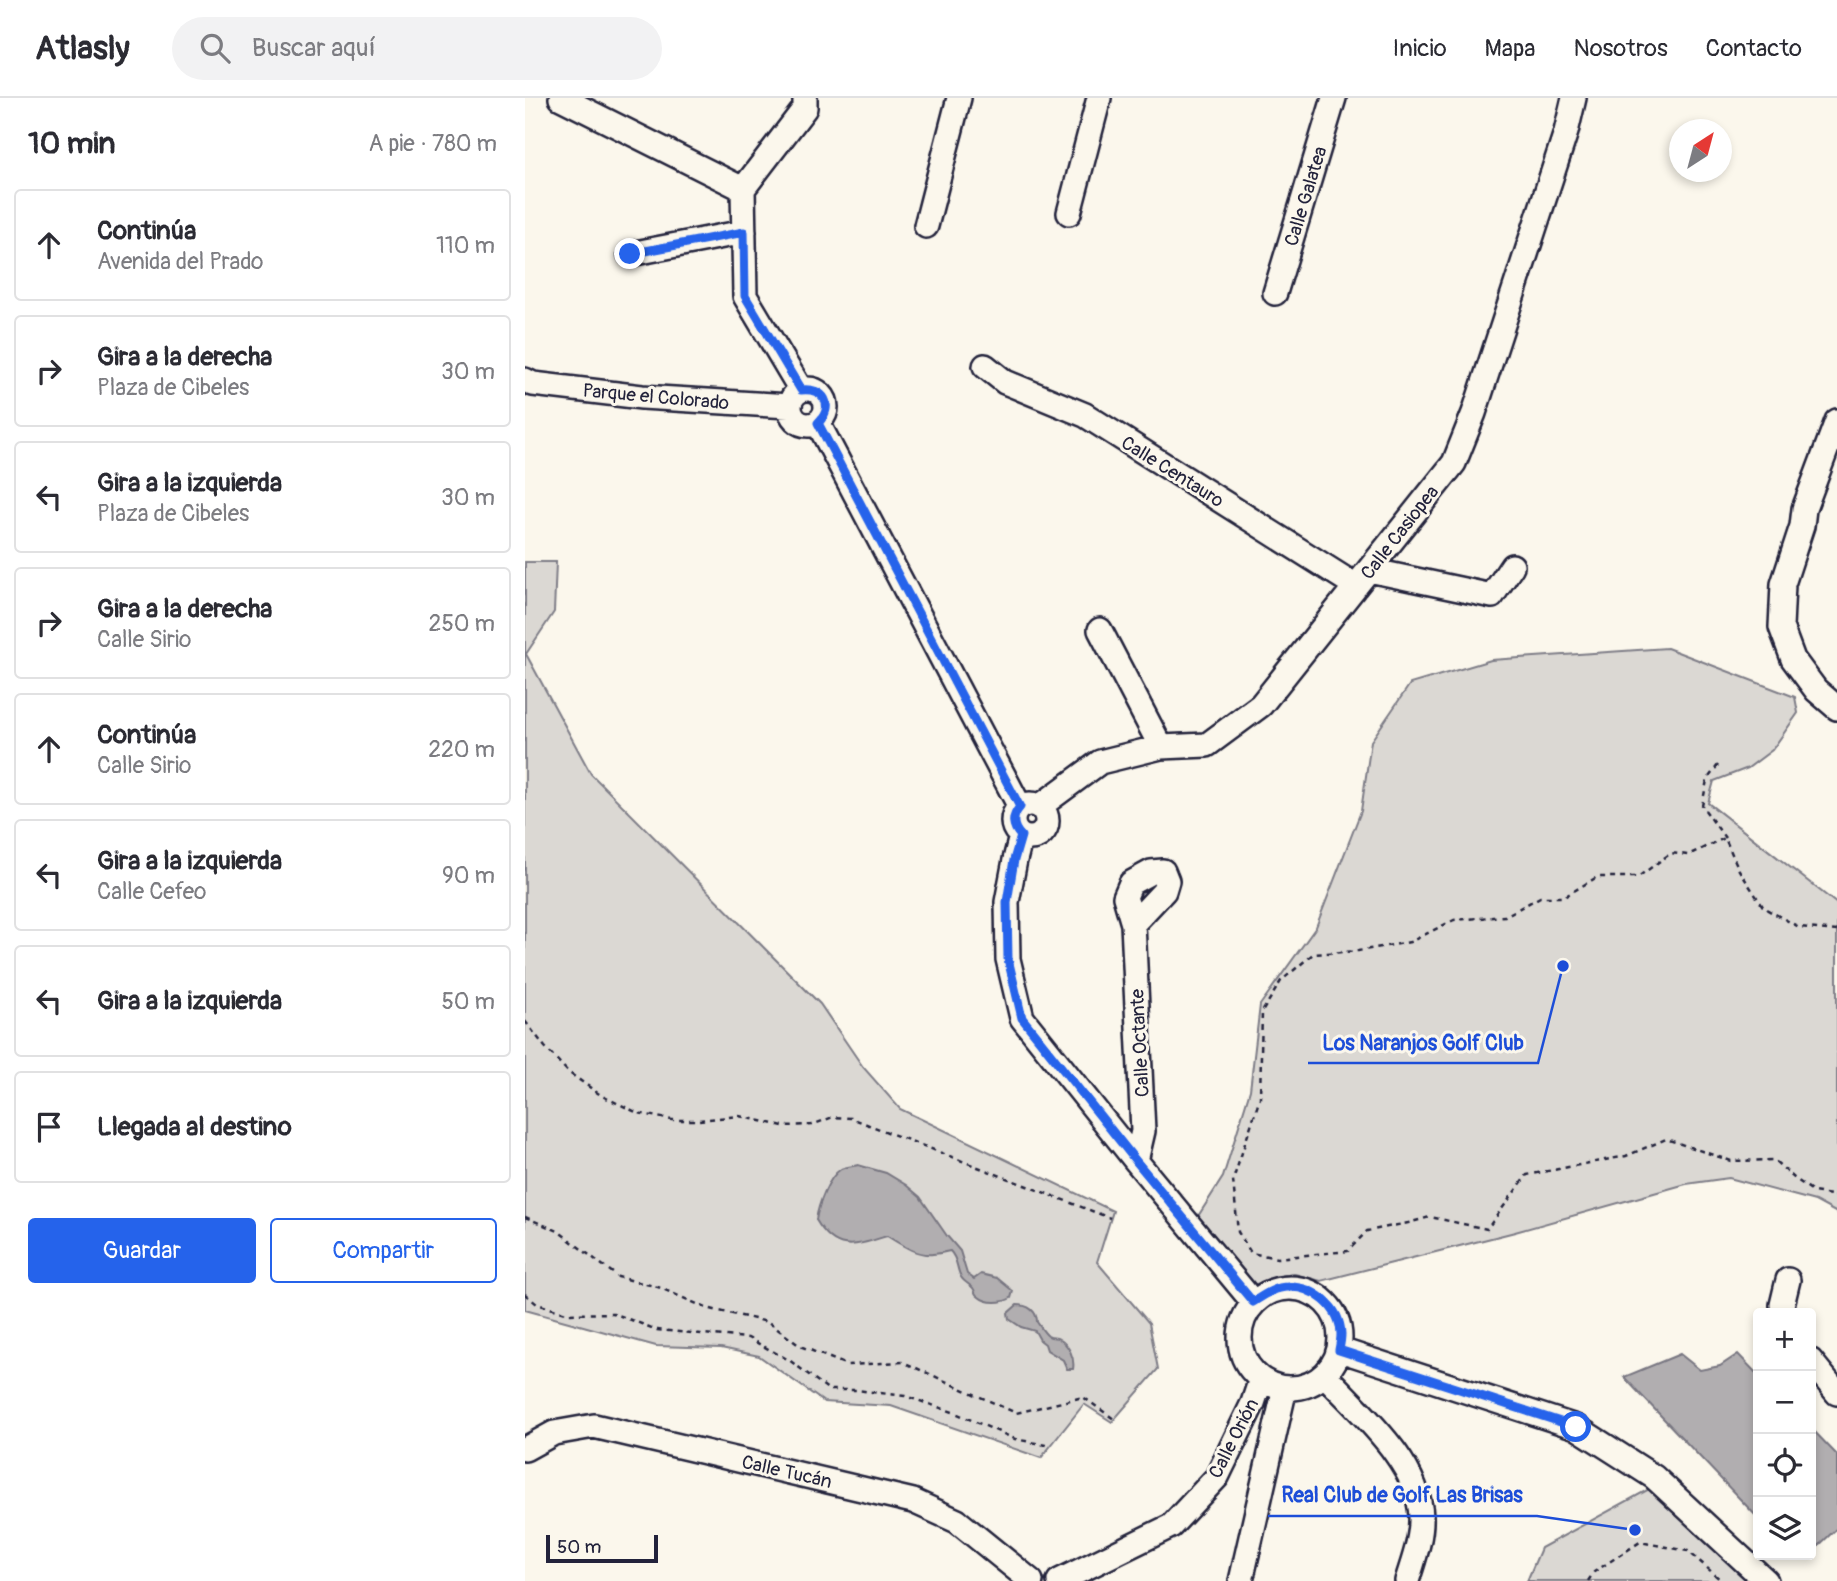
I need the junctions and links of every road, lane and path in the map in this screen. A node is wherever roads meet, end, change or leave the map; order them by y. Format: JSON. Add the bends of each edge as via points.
{"nodes":[{"id":1,"x":561,"y":98,"type":"edge"},
{"id":2,"x":805,"y":98,"type":"edge"},
{"id":3,"x":959,"y":98,"type":"edge"},
{"id":4,"x":1099,"y":98,"type":"edge"},
{"id":5,"x":1334,"y":98,"type":"edge"},
{"id":6,"x":1574,"y":98,"type":"edge"},
{"id":7,"x":743,"y":189,"type":"junction"},
{"id":8,"x":1069,"y":213,"type":"dead end"},
{"id":9,"x":926,"y":226,"type":"dead end"},
{"id":10,"x":744,"y":232,"type":"junction"},
{"id":11,"x":630,"y":254,"type":"dead end"},
{"id":12,"x":1275,"y":293,"type":"dead end"},
{"id":13,"x":985,"y":366,"type":"dead end"},
{"id":14,"x":525,"y":380,"type":"edge"},
{"id":15,"x":795,"y":398,"type":"junction"},
{"id":16,"x":1837,"y":421,"type":"edge"},
{"id":17,"x":818,"y":423,"type":"junction"},
{"id":18,"x":1829,"y":464,"type":"edge"},
{"id":19,"x":1512,"y":566,"type":"dead end"},
{"id":20,"x":1363,"y":578,"type":"junction"},
{"id":21,"x":1100,"y":630,"type":"dead end"},
{"id":22,"x":1837,"y":708,"type":"edge"},
{"id":23,"x":1161,"y":747,"type":"junction"},
{"id":24,"x":1718,"y":765,"type":"dead end"},
{"id":25,"x":1030,"y":807,"type":"junction"},
{"id":26,"x":1725,"y":838,"type":"junction"},
{"id":27,"x":1133,"y":924,"type":"dead end"},
{"id":28,"x":1837,"y":931,"type":"edge"},
{"id":29,"x":525,"y":1020,"type":"edge"},
{"id":30,"x":1136,"y":1161,"type":"junction"},
{"id":31,"x":1837,"y":1196,"type":"edge"},
{"id":32,"x":525,"y":1217,"type":"edge"},
{"id":33,"x":1110,"y":1218,"type":"dead end"},
{"id":34,"x":1788,"y":1280,"type":"dead end"},
{"id":35,"x":525,"y":1294,"type":"edge"},
{"id":36,"x":1253,"y":1302,"type":"junction"},
{"id":37,"x":1783,"y":1308,"type":"edge"},
{"id":38,"x":1339,"y":1350,"type":"junction"},
{"id":39,"x":1816,"y":1367,"type":"edge"},
{"id":40,"x":1325,"y":1375,"type":"junction"},
{"id":41,"x":1261,"y":1379,"type":"junction"},
{"id":42,"x":1285,"y":1388,"type":"junction"},
{"id":43,"x":1837,"y":1393,"type":"edge"},
{"id":44,"x":1114,"y":1419,"type":"dead end"},
{"id":45,"x":1051,"y":1446,"type":"dead end"},
{"id":46,"x":525,"y":1449,"type":"edge"},
{"id":47,"x":1031,"y":1581,"type":"edge"},
{"id":48,"x":1059,"y":1581,"type":"edge"},
{"id":49,"x":1241,"y":1581,"type":"edge"},
{"id":50,"x":1407,"y":1581,"type":"edge"},
{"id":51,"x":1588,"y":1581,"type":"edge"},
{"id":52,"x":1722,"y":1581,"type":"edge"},
{"id":53,"x":1766,"y":1581,"type":"edge"}],
"edges":[{"from":1,"to":7,"type":"street"},
{"from":2,"to":7,"type":"street","via":[[805,108]]},
{"from":3,"to":9,"type":"street"},
{"from":4,"to":8,"type":"street"},
{"from":5,"to":12,"type":"street","name":"Calle Galatea"},
{"from":6,"to":20,"type":"street","name":"Calle Casiopea","via":[[1454,463]]},
{"from":7,"to":10,"type":"street"},
{"from":10,"to":11,"type":"street"},
{"from":10,"to":15,"type":"street","via":[[745,296]]},
{"from":13,"to":20,"type":"street","name":"Calle Centauro","via":[[1005,382],[1085,415]]},
{"from":14,"to":15,"type":"street","name":"Parque el Colorado","via":[[642,397]]},
{"from":15,"to":17,"type":"street","via":[[790,414],[795,421],[810,426]]},
{"from":15,"to":17,"type":"street","via":[[810,388],[825,399],[827,408]]},
{"from":16,"to":18,"type":"street"},
{"from":17,"to":25,"type":"street"},
{"from":18,"to":22,"type":"street","via":[[1804,509],[1783,584],[1781,628],[1793,659],[1816,690]]},
{"from":19,"to":20,"type":"street","via":[[1492,596]]},
{"from":20,"to":23,"type":"street","name":"Calle Casiopea","via":[[1261,705],[1207,745]]},
{"from":21,"to":23,"type":"street"},
{"from":23,"to":25,"type":"street","name":"Calle Casiopea","via":[[1100,762]]},
{"from":24,"to":26,"type":"path","via":[[1707,780],[1702,806]]},
{"from":25,"to":30,"type":"street","via":[[1016,812],[1014,825],[1021,836],[1007,902],[1008,959],[1022,1018]]},
{"from":26,"to":28,"type":"path","via":[[1764,908],[1799,926]]},
{"from":26,"to":31,"type":"path","via":[[1688,855],[1671,853],[1638,877],[1597,877],[1564,897],[1540,897],[1505,916],[1454,920],[1410,942],[1313,954],[1281,981],[1262,1012],[1260,1098],[1233,1180],[1238,1232],[1251,1253],[1277,1258],[1347,1251],[1367,1231],[1430,1217],[1487,1229],[1527,1175],[1626,1156],[1666,1139],[1731,1161],[1774,1160],[1814,1192]]},
{"from":27,"to":30,"type":"street","name":"Calle Octante","via":[[1143,1131]]},
{"from":29,"to":33,"type":"path","via":[[568,1072],[602,1096],[638,1113],[672,1120],[739,1116],[783,1126],[851,1118]]},
{"from":30,"to":36,"type":"street"},
{"from":32,"to":44,"type":"path","via":[[558,1231],[618,1277],[658,1287],[706,1308],[768,1322],[800,1346],[847,1365],[903,1362],[1016,1413],[1083,1397]]},
{"from":34,"to":37,"type":"street"},
{"from":35,"to":45,"type":"path","via":[[537,1304],[569,1314],[613,1312],[657,1330],[748,1338],[789,1360],[829,1390],[905,1396],[1015,1439]]},
{"from":36,"to":38,"type":"street","via":[[1287,1286],[1323,1298],[1341,1331]]},
{"from":36,"to":41,"type":"street","via":[[1239,1334],[1248,1366]]},
{"from":38,"to":40,"type":"street"},
{"from":38,"to":53,"type":"street","via":[[1576,1427],[1654,1477]]},
{"from":39,"to":43,"type":"street"},
{"from":40,"to":42,"type":"street","via":[[1300,1388]]},
{"from":40,"to":50,"type":"street","via":[[1384,1438],[1413,1480],[1422,1520]]},
{"from":41,"to":42,"type":"street"},
{"from":41,"to":48,"type":"street","name":"Calle Orión","via":[[1217,1477],[1171,1526]]},
{"from":42,"to":49,"type":"street"},
{"from":46,"to":47,"type":"street","name":"Calle Tucán","via":[[554,1433],[594,1426],[913,1501],[957,1521]]},
{"from":51,"to":52,"type":"path","via":[[1594,1572],[1640,1542],[1688,1551]]}]}
